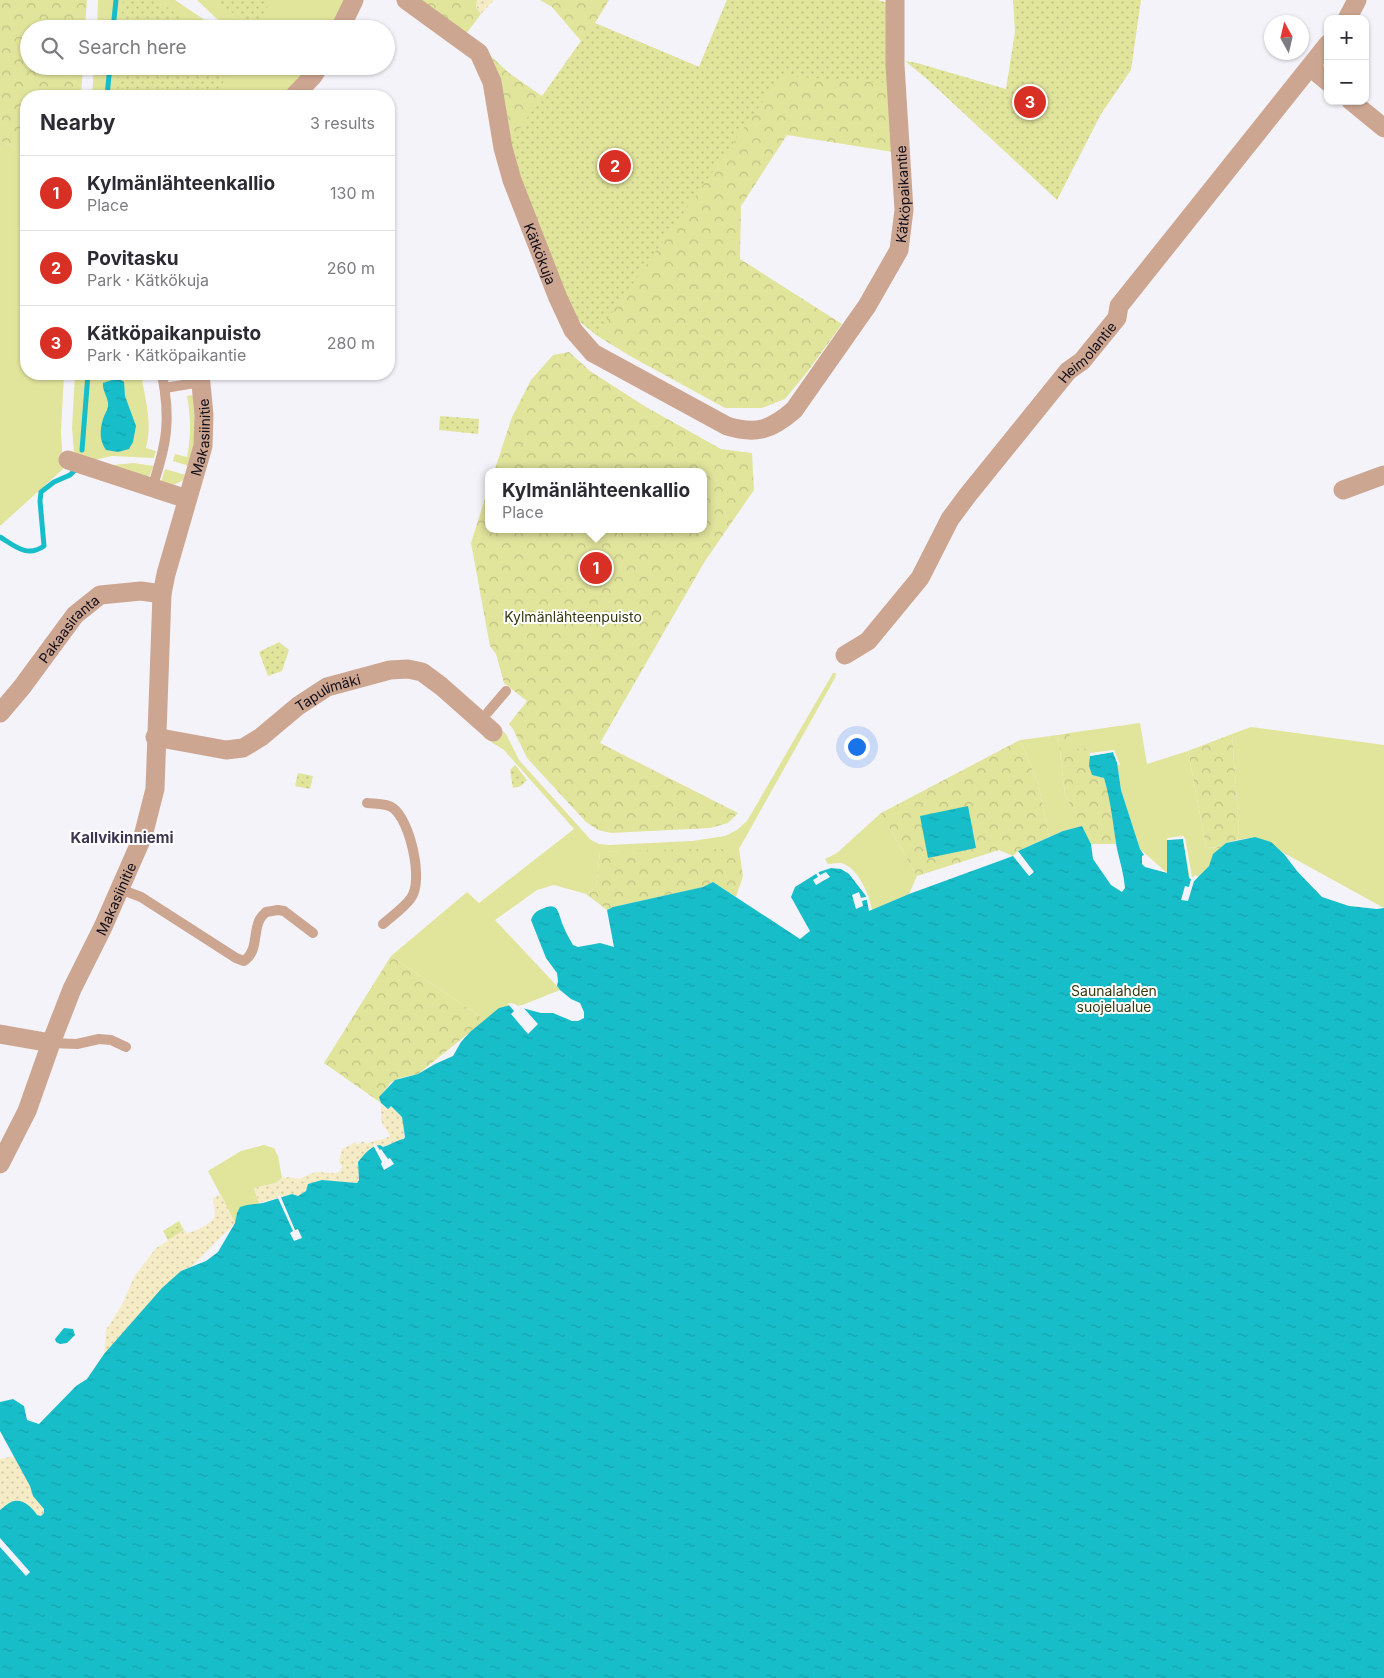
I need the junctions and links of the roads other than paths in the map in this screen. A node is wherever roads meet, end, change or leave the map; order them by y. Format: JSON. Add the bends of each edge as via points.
{"nodes":[{"id":1,"x":354,"y":0,"type":"edge"},
{"id":2,"x":406,"y":0,"type":"edge"},
{"id":3,"x":895,"y":0,"type":"edge"},
{"id":4,"x":1357,"y":0,"type":"edge"},
{"id":5,"x":1349,"y":15,"type":"edge"},
{"id":6,"x":344,"y":20,"type":"edge"},
{"id":7,"x":1324,"y":49,"type":"edge"},
{"id":8,"x":1310,"y":67,"type":"junction"},
{"id":9,"x":314,"y":75,"type":"edge"},
{"id":10,"x":1324,"y":79,"type":"edge"},
{"id":11,"x":300,"y":90,"type":"edge"},
{"id":12,"x":1356,"y":105,"type":"edge"},
{"id":13,"x":1384,"y":128,"type":"edge"},
{"id":14,"x":163,"y":380,"type":"edge"},
{"id":15,"x":193,"y":380,"type":"edge"},
{"id":16,"x":200,"y":380,"type":"edge"},
{"id":17,"x":165,"y":388,"type":"junction"},
{"id":18,"x":762,"y":429,"type":"joint"},
{"id":19,"x":68,"y":460,"type":"dead end"},
{"id":20,"x":1384,"y":475,"type":"edge"},
{"id":21,"x":152,"y":488,"type":"junction"},
{"id":22,"x":1343,"y":490,"type":"dead end"},
{"id":23,"x":187,"y":499,"type":"junction"},
{"id":24,"x":162,"y":594,"type":"junction"},
{"id":25,"x":845,"y":654,"type":"dead end"},
{"id":26,"x":506,"y":691,"type":"dead end"},
{"id":27,"x":0,"y":712,"type":"edge"},
{"id":28,"x":488,"y":712,"type":"dead end"},
{"id":29,"x":493,"y":732,"type":"dead end"},
{"id":30,"x":155,"y":737,"type":"junction"},
{"id":31,"x":367,"y":803,"type":"dead end"},
{"id":32,"x":120,"y":889,"type":"junction"},
{"id":33,"x":382,"y":924,"type":"dead end"},
{"id":34,"x":313,"y":933,"type":"dead end"},
{"id":35,"x":0,"y":1034,"type":"edge"},
{"id":36,"x":51,"y":1043,"type":"junction"},
{"id":37,"x":126,"y":1047,"type":"dead end"},
{"id":38,"x":0,"y":1164,"type":"edge"}],
"edges":[{"from":1,"to":6,"type":"street"},
{"from":2,"to":18,"type":"street","name":"Kätkökuja","via":[[479,53],[492,82],[512,180],[572,330],[593,353],[727,426],[744,431]]},
{"from":3,"to":18,"type":"street","name":"Kätköpaikantie","via":[[895,65],[904,210],[898,250],[867,306],[794,410],[780,422]]},
{"from":4,"to":5,"type":"street"},
{"from":7,"to":8,"type":"street","name":"Heimolantie"},
{"from":8,"to":10,"type":"street"},
{"from":8,"to":25,"type":"street","name":"Heimolantie","via":[[1119,306],[1117,318],[1082,361],[1068,371],[967,496],[950,519],[920,578],[868,641]]},
{"from":9,"to":11,"type":"street"},
{"from":12,"to":13,"type":"street"},
{"from":14,"to":17,"type":"lane"},
{"from":15,"to":17,"type":"lane"},
{"from":16,"to":23,"type":"street","name":"Makasiinitie","via":[[203,446]]},
{"from":17,"to":21,"type":"lane","via":[[167,435]]},
{"from":19,"to":21,"type":"street"},
{"from":20,"to":22,"type":"street"},
{"from":21,"to":23,"type":"street"},
{"from":23,"to":24,"type":"street","name":"Makasiinitie"},
{"from":24,"to":27,"type":"street","name":"Pakaasiranta","via":[[141,591],[100,596],[75,615]]},
{"from":24,"to":30,"type":"street","name":"Makasiinitie"},
{"from":26,"to":28,"type":"lane"},
{"from":29,"to":30,"type":"street","name":"Tapulimäki","via":[[441,686],[422,672],[408,669],[365,675],[327,687],[243,748],[226,750]]},
{"from":30,"to":32,"type":"street","name":"Makasiinitie","via":[[155,789],[143,836]]},
{"from":31,"to":33,"type":"lane","via":[[391,806],[399,814],[414,854],[416,883],[412,898]]},
{"from":32,"to":34,"type":"lane","via":[[141,897],[244,961],[252,951],[259,919],[266,912],[284,911]]},
{"from":32,"to":36,"type":"street","name":"Makasiinitie","via":[[72,989]]},
{"from":35,"to":36,"type":"street"},
{"from":36,"to":37,"type":"lane","via":[[77,1044],[99,1039]]},
{"from":36,"to":38,"type":"street","name":"Makasiinitie","via":[[27,1111]]}]}
